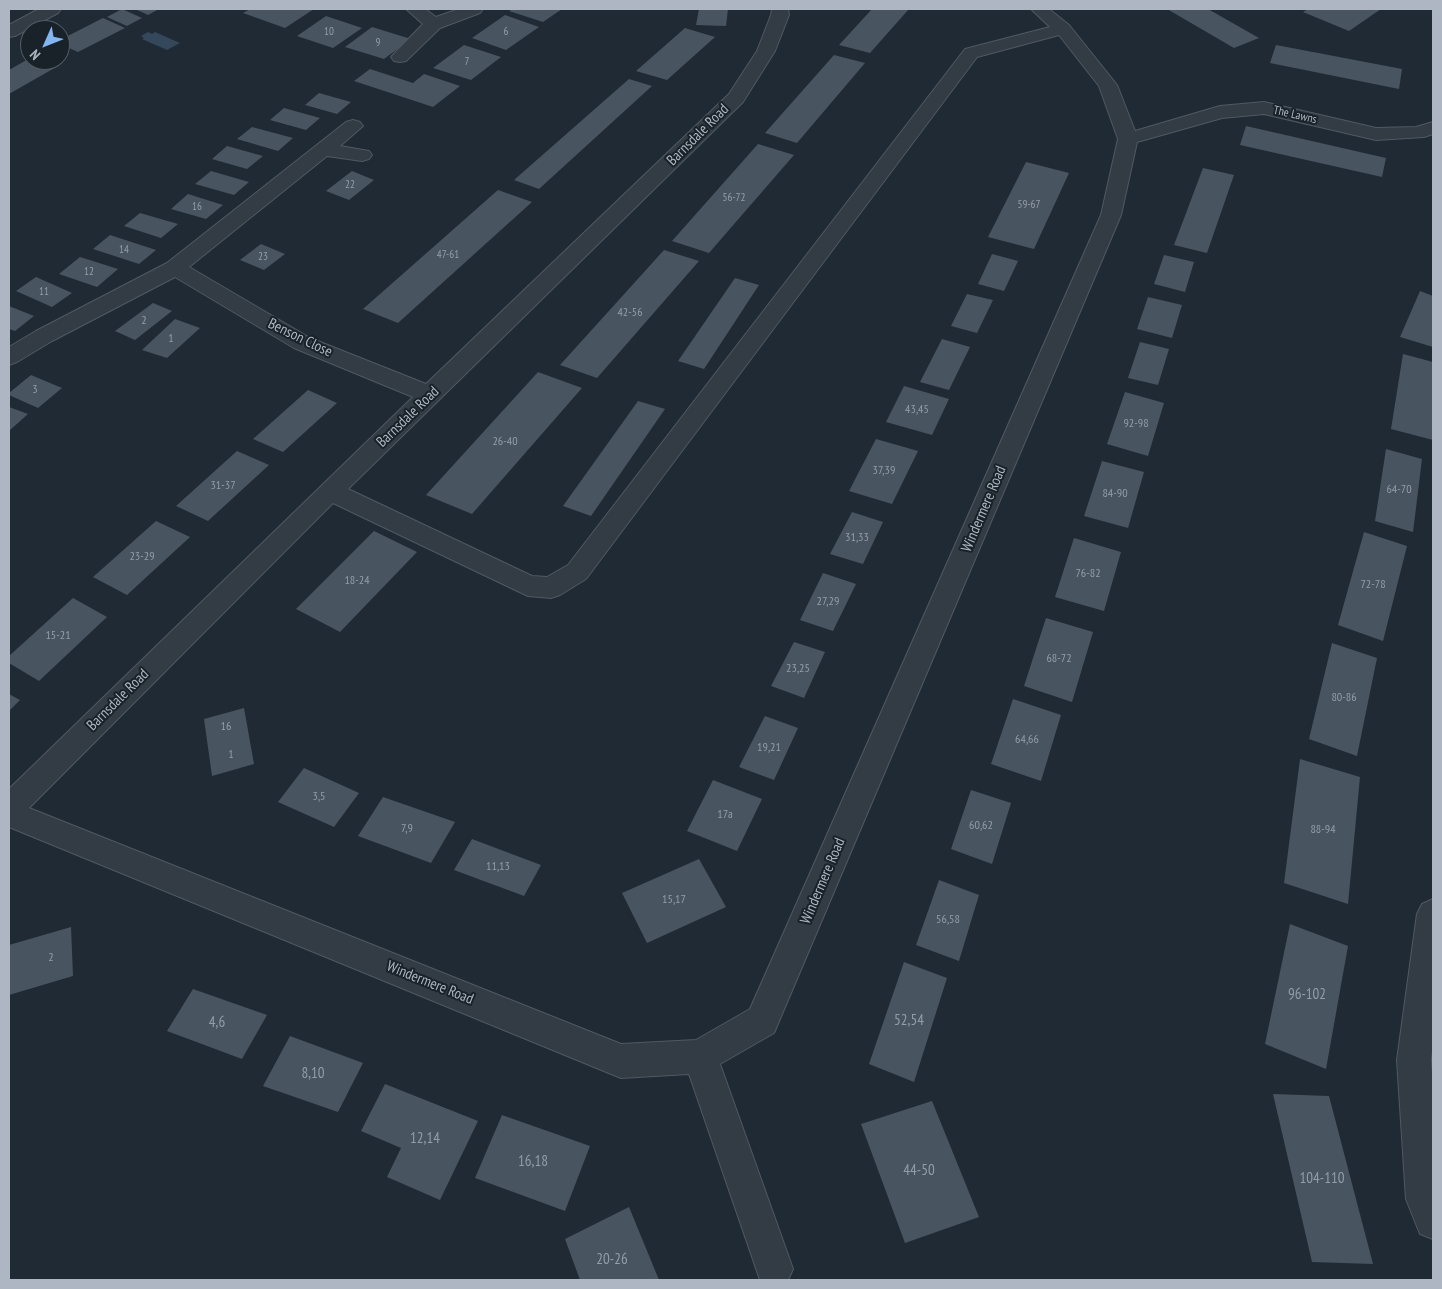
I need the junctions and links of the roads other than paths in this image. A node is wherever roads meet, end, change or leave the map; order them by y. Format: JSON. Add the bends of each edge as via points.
{"nodes":[{"id":1,"x":52,"y":9,"type":"edge"},
{"id":2,"x":414,"y":9,"type":"edge"},
{"id":3,"x":474,"y":9,"type":"edge"},
{"id":4,"x":780,"y":9,"type":"edge"},
{"id":5,"x":1039,"y":9,"type":"edge"},
{"id":6,"x":434,"y":24,"type":"junction"},
{"id":7,"x":1063,"y":29,"type":"junction"},
{"id":8,"x":9,"y":32,"type":"edge"},
{"id":9,"x":400,"y":58,"type":"dead end"},
{"id":10,"x":353,"y":126,"type":"dead end"},
{"id":11,"x":1433,"y":128,"type":"edge"},
{"id":12,"x":1128,"y":139,"type":"junction"},
{"id":13,"x":324,"y":150,"type":"junction"},
{"id":14,"x":362,"y":156,"type":"dead end"},
{"id":15,"x":175,"y":268,"type":"junction"},
{"id":16,"x":9,"y":357,"type":"edge"},
{"id":17,"x":432,"y":395,"type":"junction"},
{"id":18,"x":330,"y":491,"type":"junction"},
{"id":19,"x":9,"y":808,"type":"edge"},
{"id":20,"x":9,"y":812,"type":"edge"},
{"id":21,"x":1433,"y":914,"type":"edge"},
{"id":22,"x":700,"y":1057,"type":"junction"},
{"id":23,"x":1433,"y":1221,"type":"edge"},
{"id":24,"x":774,"y":1269,"type":"dead end"}],
"edges":[{"from":1,"to":8,"type":"street"},
{"from":2,"to":6,"type":"street"},
{"from":3,"to":6,"type":"street"},
{"from":4,"to":17,"type":"street","name":"Barnsdale Road","via":[[766,51],[736,98]]},
{"from":5,"to":7,"type":"street"},
{"from":6,"to":9,"type":"street"},
{"from":7,"to":12,"type":"street","via":[[1108,85]]},
{"from":7,"to":18,"type":"street","via":[[971,53],[577,572],[552,588],[528,586]]},
{"from":10,"to":13,"type":"street"},
{"from":11,"to":12,"type":"street","name":"The Lawns","via":[[1417,133],[1376,134],[1264,108],[1220,112]]},
{"from":12,"to":22,"type":"street","name":"Windermere Road","via":[[1111,216],[762,1020]]},
{"from":13,"to":14,"type":"street"},
{"from":13,"to":15,"type":"street"},
{"from":15,"to":16,"type":"street"},
{"from":15,"to":17,"type":"street","name":"Benson Close","via":[[302,343]]},
{"from":17,"to":18,"type":"street","name":"Barnsdale Road"},
{"from":18,"to":19,"type":"street","name":"Barnsdale Road"},
{"from":20,"to":22,"type":"street","name":"Windermere Road","via":[[621,1061]]},
{"from":21,"to":23,"type":"street","via":[[1414,1060],[1424,1199]]},
{"from":22,"to":24,"type":"street"}]}
